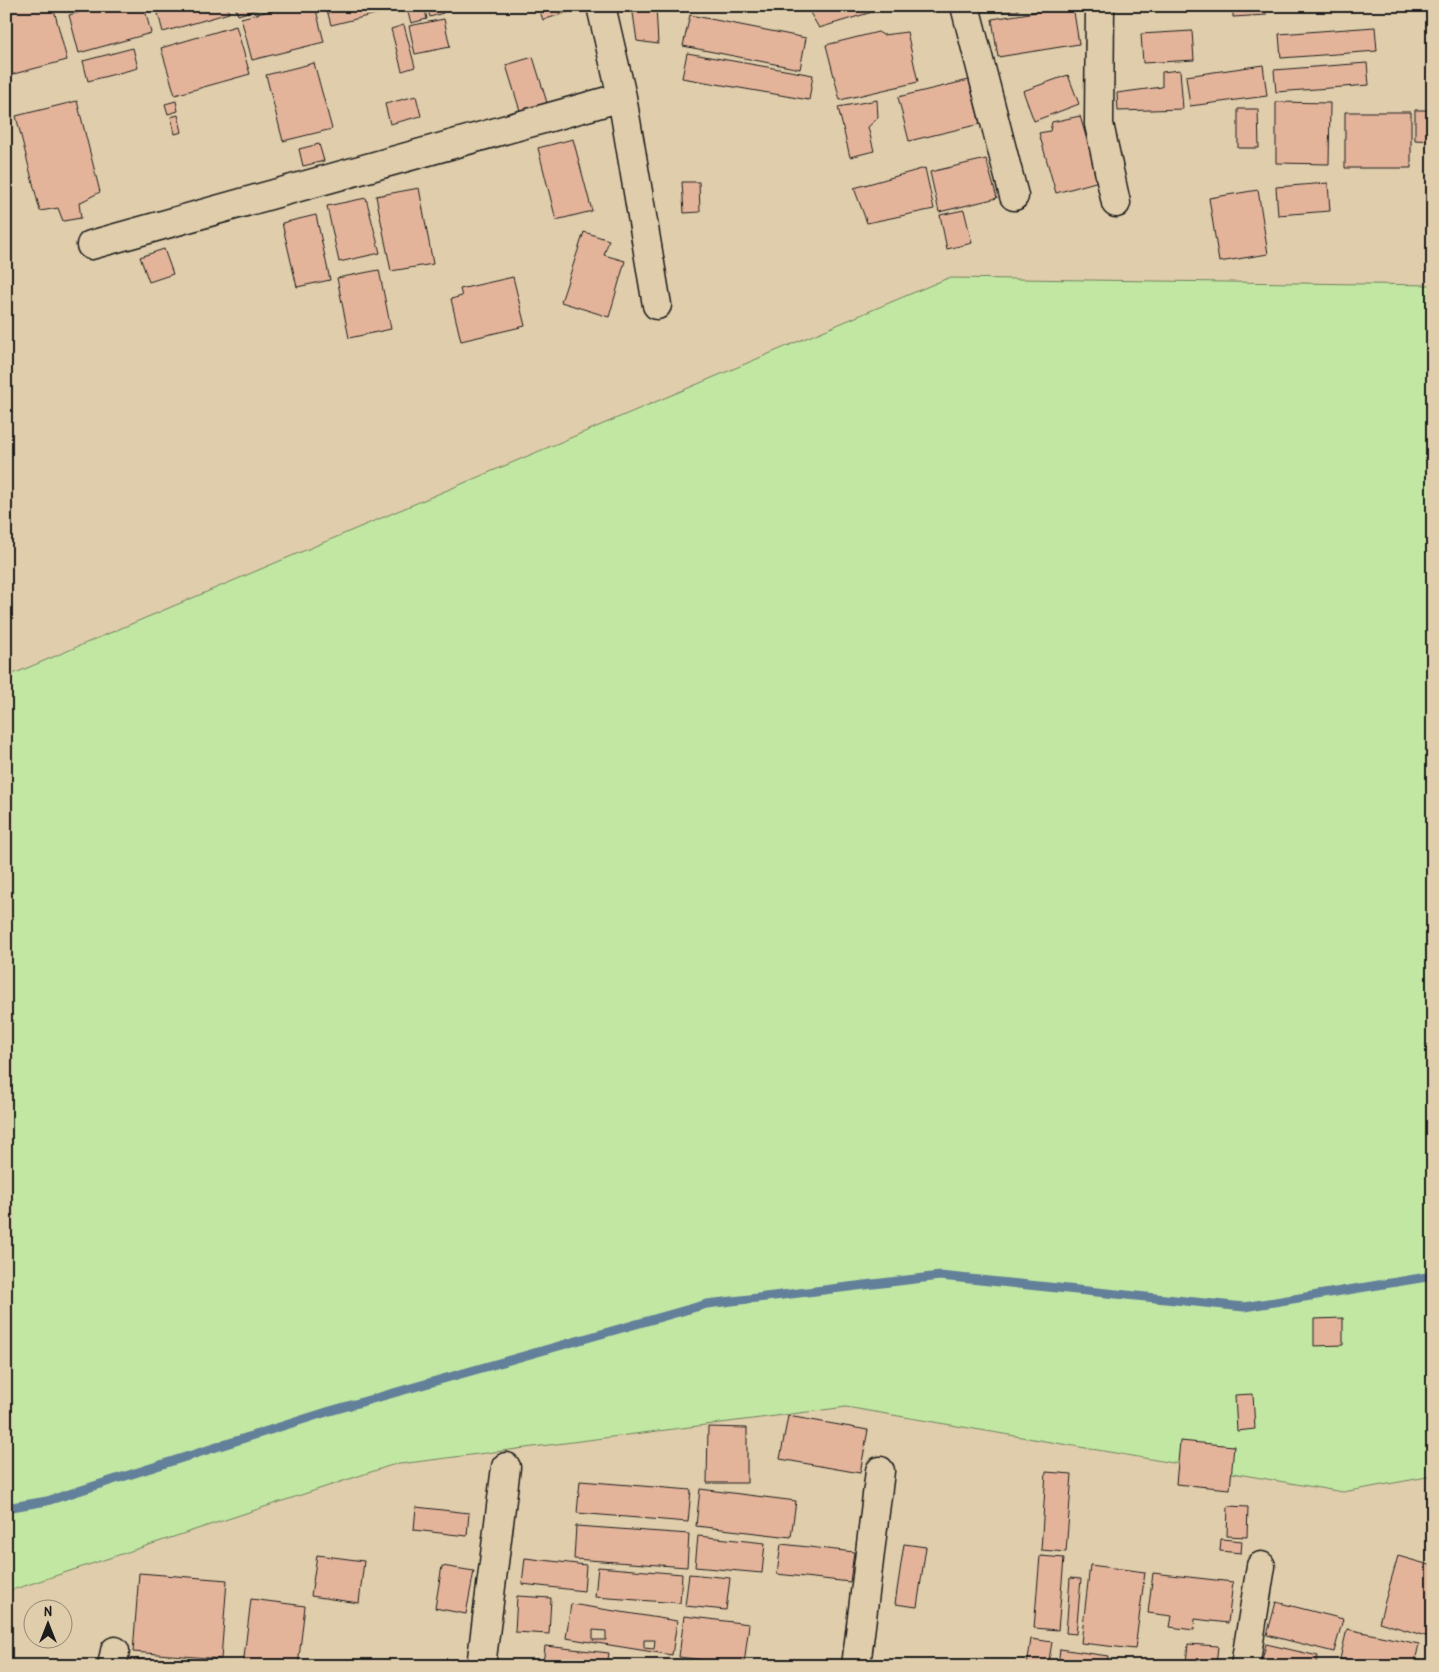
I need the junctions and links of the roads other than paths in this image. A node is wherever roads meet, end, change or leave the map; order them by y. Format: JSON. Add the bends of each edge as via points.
{"nodes":[{"id":1,"x":601,"y":6,"type":"edge"},
{"id":2,"x":965,"y":6,"type":"edge"},
{"id":3,"x":1100,"y":6,"type":"edge"},
{"id":4,"x":622,"y":98,"type":"junction"},
{"id":5,"x":1014,"y":196,"type":"dead end"},
{"id":6,"x":1116,"y":202,"type":"dead end"},
{"id":7,"x":91,"y":245,"type":"dead end"},
{"id":8,"x":657,"y":305,"type":"dead end"},
{"id":9,"x":506,"y":1467,"type":"dead end"},
{"id":10,"x":880,"y":1471,"type":"dead end"},
{"id":11,"x":1261,"y":1566,"type":"dead end"},
{"id":12,"x":481,"y":1666,"type":"edge"},
{"id":13,"x":856,"y":1666,"type":"edge"},
{"id":14,"x":1245,"y":1666,"type":"edge"}],
"edges":[{"from":1,"to":4,"type":"street"},
{"from":2,"to":5,"type":"street"},
{"from":3,"to":6,"type":"street","via":[[1099,124]]},
{"from":4,"to":7,"type":"street"},
{"from":4,"to":8,"type":"street"},
{"from":9,"to":12,"type":"street"},
{"from":10,"to":13,"type":"street"},
{"from":11,"to":14,"type":"street"}]}
